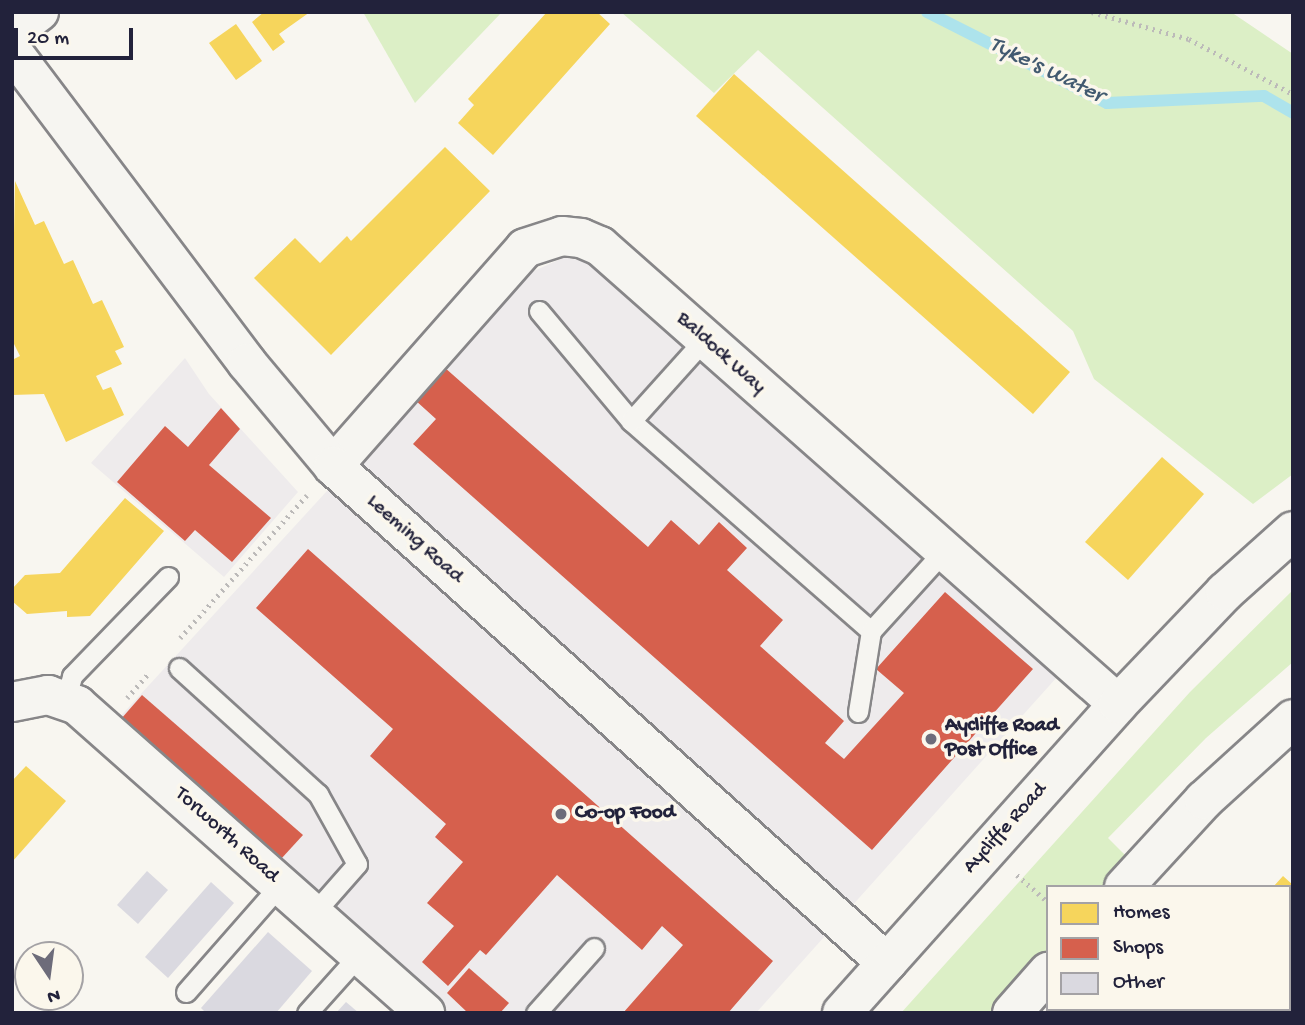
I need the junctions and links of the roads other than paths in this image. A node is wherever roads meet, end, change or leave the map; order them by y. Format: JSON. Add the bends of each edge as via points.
{"nodes":[{"id":1,"x":39,"y":12,"type":"edge"},
{"id":2,"x":12,"y":32,"type":"edge"},
{"id":3,"x":12,"y":51,"type":"edge"},
{"id":4,"x":539,"y":311,"type":"dead end"},
{"id":5,"x":704,"y":340,"type":"junction"},
{"id":6,"x":631,"y":421,"type":"junction"},
{"id":7,"x":333,"y":466,"type":"junction"},
{"id":8,"x":1293,"y":531,"type":"edge"},
{"id":9,"x":942,"y":553,"type":"junction"},
{"id":10,"x":168,"y":577,"type":"dead end"},
{"id":11,"x":871,"y":631,"type":"junction"},
{"id":12,"x":179,"y":668,"type":"dead end"},
{"id":13,"x":65,"y":701,"type":"junction"},
{"id":14,"x":12,"y":702,"type":"edge"},
{"id":15,"x":1118,"y":704,"type":"junction"},
{"id":16,"x":858,"y":712,"type":"dead end"},
{"id":17,"x":1293,"y":719,"type":"edge"},
{"id":18,"x":280,"y":885,"type":"junction"},
{"id":19,"x":1126,"y":885,"type":"edge"},
{"id":20,"x":313,"y":914,"type":"junction"},
{"id":21,"x":594,"y":948,"type":"dead end"},
{"id":22,"x":359,"y":955,"type":"junction"},
{"id":23,"x":887,"y":963,"type":"junction"},
{"id":24,"x":186,"y":992,"type":"dead end"},
{"id":25,"x":307,"y":1013,"type":"edge"},
{"id":26,"x":425,"y":1013,"type":"edge"},
{"id":27,"x":537,"y":1013,"type":"edge"},
{"id":28,"x":842,"y":1013,"type":"edge"}],
"edges":[{"from":1,"to":2,"type":"street"},
{"from":3,"to":7,"type":"street","name":"Leeming Road","via":[[247,363]]},
{"from":4,"to":6,"type":"lane"},
{"from":5,"to":6,"type":"lane"},
{"from":5,"to":7,"type":"street","name":"Baldock Way","via":[[600,246],[581,238],[544,240],[525,248]]},
{"from":5,"to":9,"type":"street","name":"Baldock Way"},
{"from":6,"to":11,"type":"lane"},
{"from":7,"to":23,"type":"street","name":"Leeming Road"},
{"from":8,"to":15,"type":"street","name":"Aycliffe Road","via":[[1225,592]]},
{"from":9,"to":11,"type":"lane"},
{"from":9,"to":15,"type":"street","name":"Baldock Way"},
{"from":10,"to":13,"type":"lane","via":[[72,676]]},
{"from":11,"to":16,"type":"lane"},
{"from":12,"to":20,"type":"lane","via":[[325,805],[357,864]]},
{"from":13,"to":14,"type":"street","via":[[48,695]]},
{"from":13,"to":18,"type":"street","name":"Torworth Road","via":[[102,727]]},
{"from":15,"to":23,"type":"street","name":"Aycliffe Road"},
{"from":17,"to":19,"type":"street","via":[[1204,800]]},
{"from":18,"to":20,"type":"street","name":"Torworth Road"},
{"from":18,"to":24,"type":"lane"},
{"from":20,"to":22,"type":"street","name":"Torworth Road"},
{"from":21,"to":27,"type":"lane"},
{"from":22,"to":25,"type":"lane"},
{"from":22,"to":26,"type":"street","name":"Torworth Road"},
{"from":23,"to":28,"type":"street","name":"Aycliffe Road"}]}
